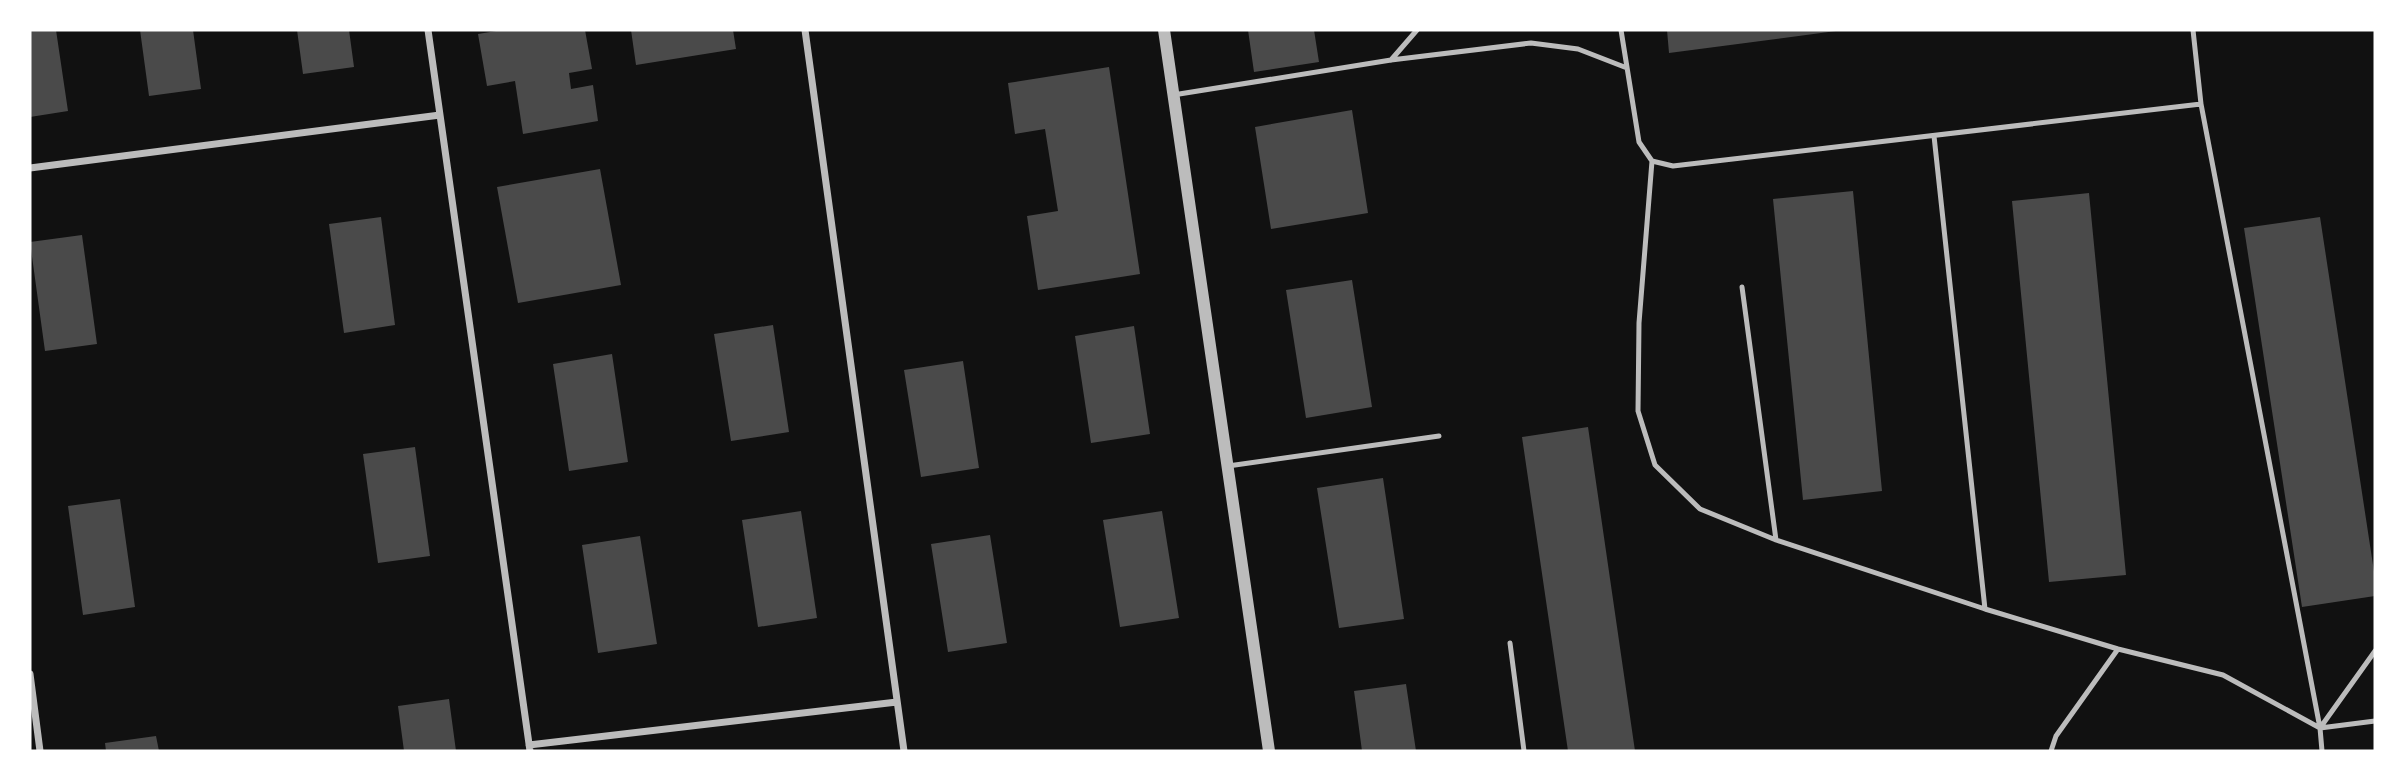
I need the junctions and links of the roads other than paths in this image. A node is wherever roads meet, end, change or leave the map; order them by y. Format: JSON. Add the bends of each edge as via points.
{"nodes":[{"id":1,"x":428,"y":30,"type":"edge"},
{"id":2,"x":805,"y":30,"type":"edge"},
{"id":3,"x":1164,"y":30,"type":"edge"},
{"id":4,"x":1417,"y":30,"type":"edge"},
{"id":5,"x":1621,"y":30,"type":"edge"},
{"id":6,"x":2193,"y":30,"type":"edge"},
{"id":7,"x":1391,"y":60,"type":"junction"},
{"id":8,"x":1627,"y":68,"type":"junction"},
{"id":9,"x":1173,"y":95,"type":"junction"},
{"id":10,"x":2201,"y":104,"type":"junction"},
{"id":11,"x":440,"y":115,"type":"junction"},
{"id":12,"x":1934,"y":136,"type":"junction"},
{"id":13,"x":1651,"y":161,"type":"junction"},
{"id":14,"x":30,"y":168,"type":"edge"},
{"id":15,"x":1742,"y":287,"type":"dead end"},
{"id":16,"x":1439,"y":436,"type":"dead end"},
{"id":17,"x":1227,"y":466,"type":"junction"},
{"id":18,"x":1776,"y":540,"type":"junction"},
{"id":19,"x":1985,"y":609,"type":"junction"},
{"id":20,"x":1510,"y":643,"type":"dead end"},
{"id":21,"x":2118,"y":649,"type":"junction"},
{"id":22,"x":2375,"y":651,"type":"edge"},
{"id":23,"x":30,"y":674,"type":"edge"},
{"id":24,"x":897,"y":702,"type":"junction"},
{"id":25,"x":2375,"y":721,"type":"edge"},
{"id":26,"x":2320,"y":728,"type":"junction"},
{"id":27,"x":530,"y":748,"type":"edge"},
{"id":28,"x":40,"y":751,"type":"edge"},
{"id":29,"x":904,"y":751,"type":"edge"},
{"id":30,"x":1269,"y":751,"type":"edge"},
{"id":31,"x":1524,"y":751,"type":"edge"},
{"id":32,"x":2051,"y":751,"type":"edge"},
{"id":33,"x":2322,"y":751,"type":"edge"}],
"edges":[{"from":1,"to":11,"type":"street"},
{"from":2,"to":24,"type":"street"},
{"from":3,"to":9,"type":"street"},
{"from":4,"to":7,"type":"lane"},
{"from":5,"to":8,"type":"lane"},
{"from":6,"to":10,"type":"lane"},
{"from":7,"to":8,"type":"lane","via":[[1531,44],[1578,49]]},
{"from":7,"to":9,"type":"lane"},
{"from":8,"to":13,"type":"lane","via":[[1639,142]]},
{"from":9,"to":17,"type":"street"},
{"from":10,"to":12,"type":"lane"},
{"from":10,"to":26,"type":"lane"},
{"from":11,"to":14,"type":"street"},
{"from":11,"to":27,"type":"street"},
{"from":12,"to":13,"type":"lane","via":[[1673,166]]},
{"from":12,"to":19,"type":"lane"},
{"from":13,"to":18,"type":"lane","via":[[1639,323],[1638,411],[1655,465],[1700,509]]},
{"from":15,"to":18,"type":"lane"},
{"from":16,"to":17,"type":"lane"},
{"from":17,"to":30,"type":"street"},
{"from":18,"to":19,"type":"lane"},
{"from":19,"to":21,"type":"lane"},
{"from":20,"to":31,"type":"lane"},
{"from":21,"to":26,"type":"lane","via":[[2223,675]]},
{"from":21,"to":32,"type":"lane","via":[[2056,736]]},
{"from":22,"to":26,"type":"lane"},
{"from":23,"to":28,"type":"street"},
{"from":24,"to":27,"type":"street"},
{"from":24,"to":29,"type":"street"},
{"from":25,"to":26,"type":"lane"},
{"from":26,"to":33,"type":"lane"}]}
